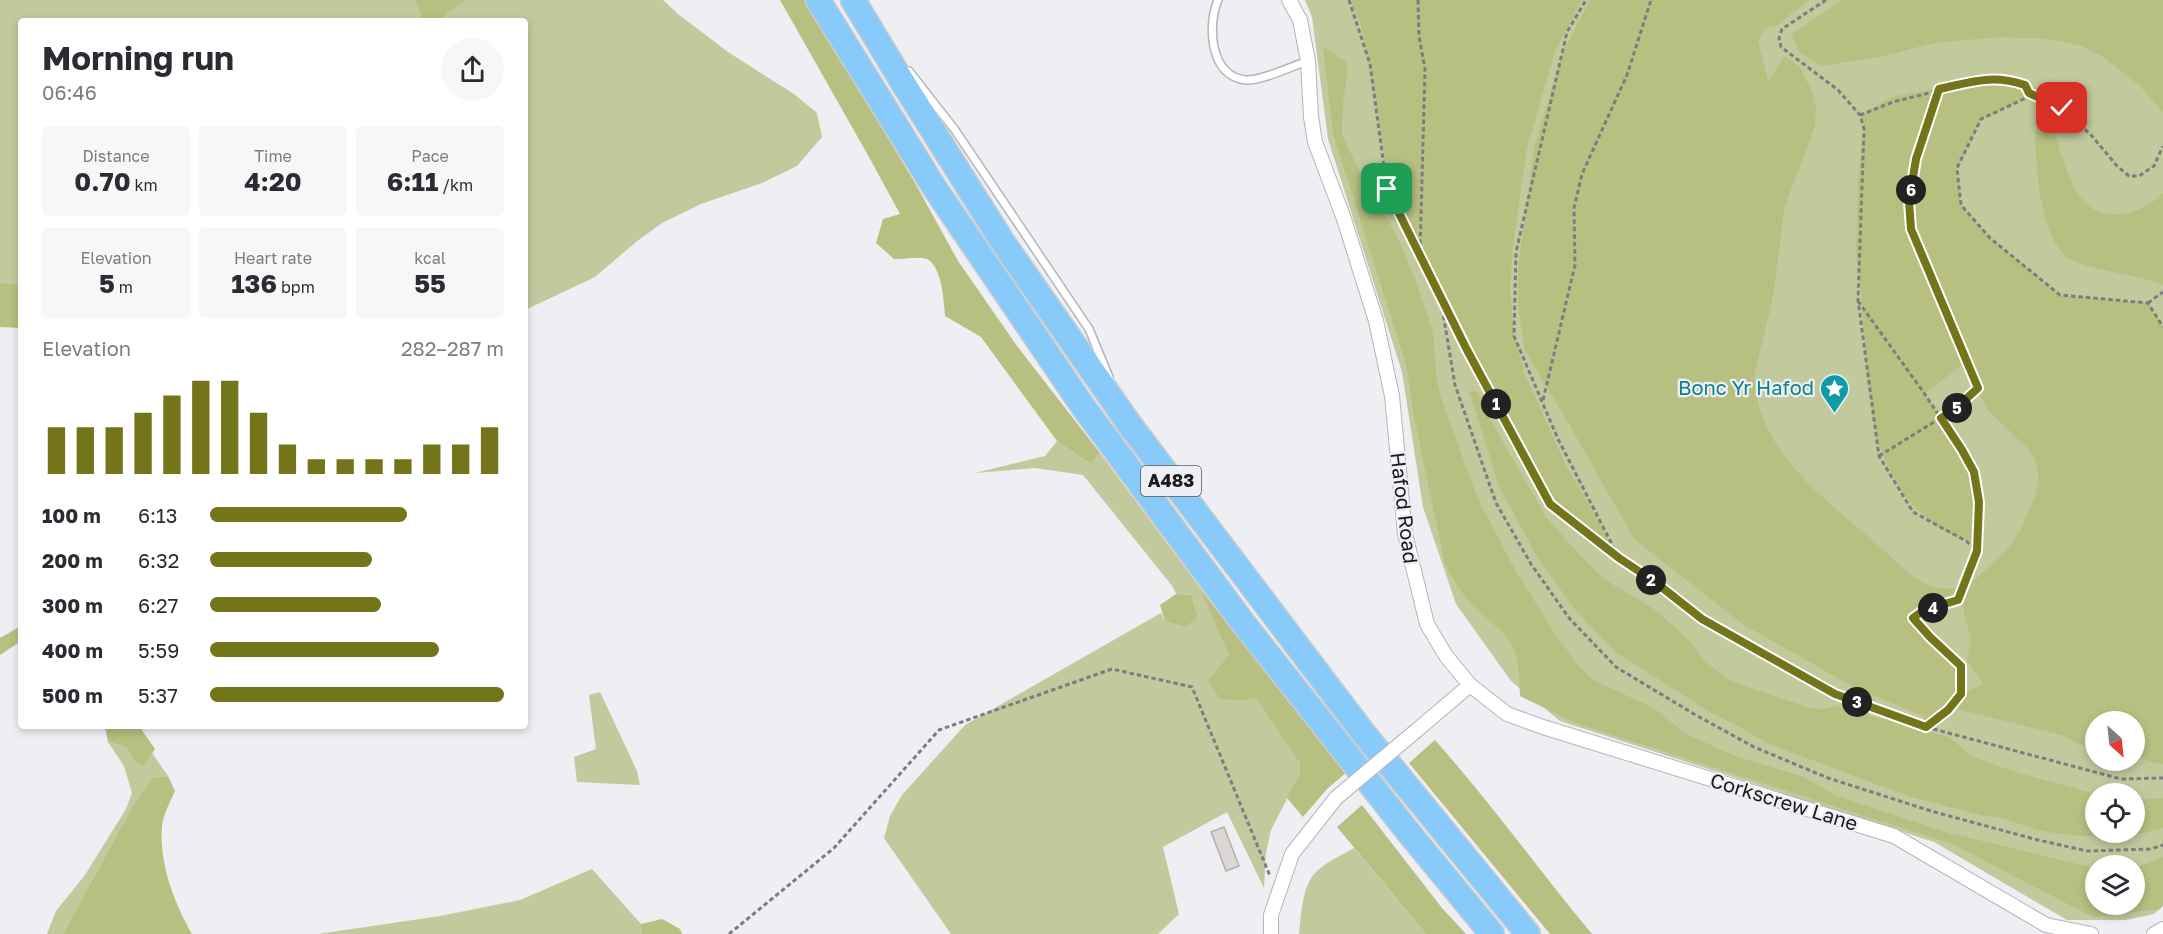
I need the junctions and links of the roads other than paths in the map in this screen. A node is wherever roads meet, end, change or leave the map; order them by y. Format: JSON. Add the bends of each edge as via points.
{"nodes":[{"id":1,"x":818,"y":0,"type":"edge"},
{"id":2,"x":1218,"y":0,"type":"edge"},
{"id":3,"x":1289,"y":0,"type":"edge"},
{"id":4,"x":854,"y":2,"type":"edge"},
{"id":5,"x":898,"y":57,"type":"dead end"},
{"id":6,"x":1308,"y":61,"type":"junction"},
{"id":7,"x":905,"y":66,"type":"dead end"},
{"id":8,"x":1130,"y":425,"type":"junction"},
{"id":9,"x":1470,"y":685,"type":"junction"},
{"id":10,"x":2163,"y":929,"type":"edge"},
{"id":11,"x":1271,"y":934,"type":"edge"},
{"id":12,"x":1492,"y":934,"type":"edge"},
{"id":13,"x":1528,"y":934,"type":"edge"},
{"id":14,"x":2091,"y":934,"type":"edge"},
{"id":15,"x":2154,"y":934,"type":"edge"}],
"edges":[{"from":1,"to":12,"type":"highway","number":"A483","via":[[934,187],[1084,408],[1244,624]]},
{"from":2,"to":6,"type":"lane","via":[[1212,18],[1212,38],[1219,61],[1230,73],[1249,80]]},
{"from":3,"to":6,"type":"street","name":"Hafod Road","via":[[1300,20]]},
{"from":4,"to":5,"type":"lane"},
{"from":4,"to":8,"type":"highway","number":"A483","via":[[1002,241]]},
{"from":6,"to":9,"type":"street","name":"Hafod Road","via":[[1315,142],[1376,321],[1392,396],[1405,534],[1415,581],[1427,624]]},
{"from":7,"to":8,"type":"lane","via":[[955,130],[1089,329]]},
{"from":8,"to":13,"type":"highway","number":"A483","via":[[1361,729]]},
{"from":9,"to":11,"type":"street","bridge":true,"via":[[1336,798],[1292,854],[1271,915]]},
{"from":9,"to":14,"type":"street","name":"Corkscrew Lane","via":[[1507,714],[1543,727],[1894,836],[2046,925]]},
{"from":10,"to":15,"type":"street"}]}
